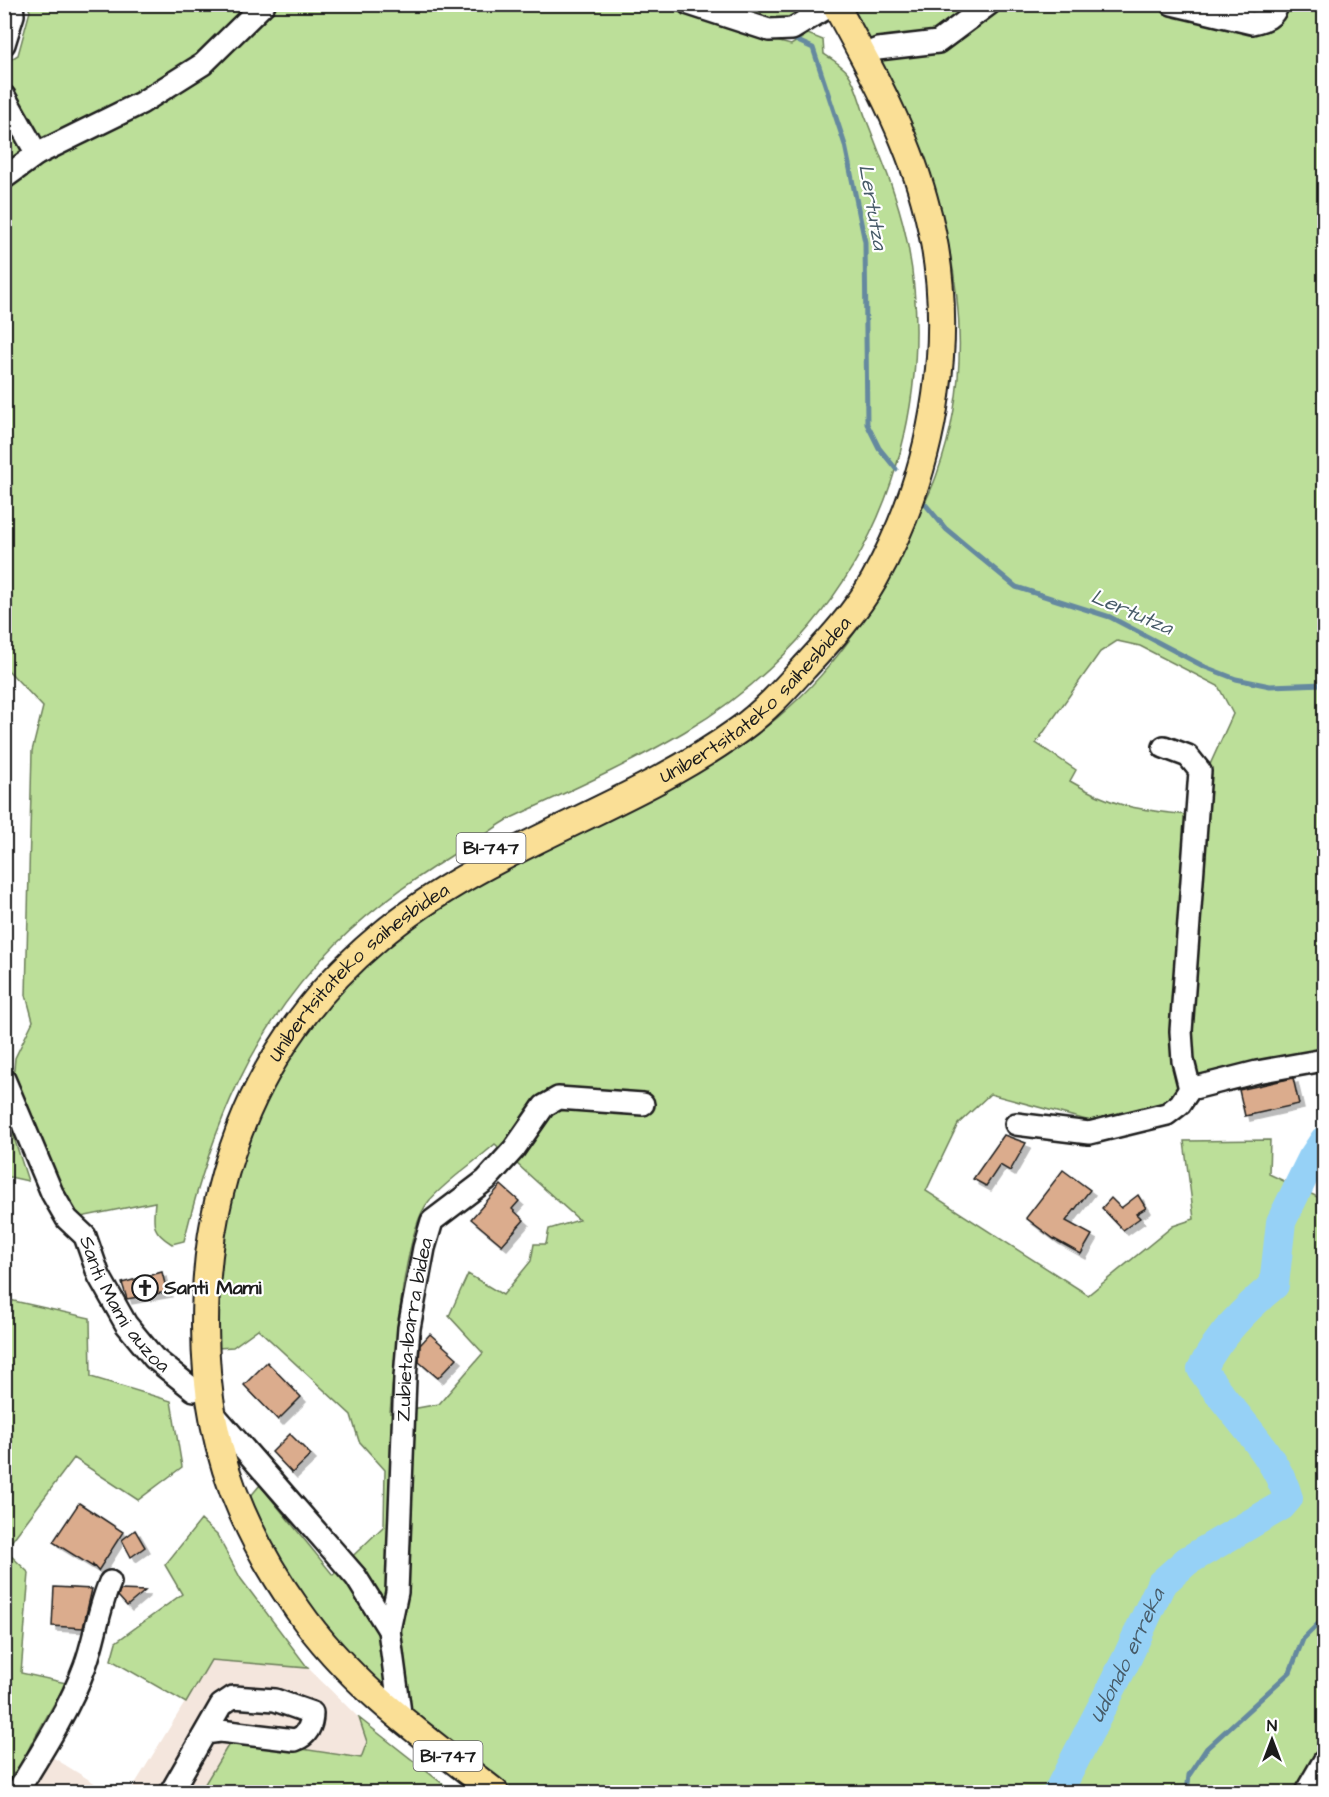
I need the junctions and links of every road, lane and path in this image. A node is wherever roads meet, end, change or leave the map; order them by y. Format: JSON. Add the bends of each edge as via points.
{"nodes":[{"id":1,"x":12,"y":4,"type":"edge"},
{"id":2,"x":264,"y":4,"type":"edge"},
{"id":3,"x":689,"y":4,"type":"edge"},
{"id":4,"x":989,"y":4,"type":"edge"},
{"id":5,"x":1172,"y":4,"type":"edge"},
{"id":6,"x":1278,"y":4,"type":"edge"},
{"id":7,"x":826,"y":6,"type":"edge"},
{"id":8,"x":4,"y":44,"type":"edge"},
{"id":9,"x":863,"y":55,"type":"junction"},
{"id":10,"x":4,"y":96,"type":"edge"},
{"id":11,"x":37,"y":154,"type":"junction"},
{"id":12,"x":4,"y":178,"type":"edge"},
{"id":13,"x":1164,"y":747,"type":"dead end"},
{"id":14,"x":1324,"y":1060,"type":"edge"},
{"id":15,"x":4,"y":1079,"type":"edge"},
{"id":16,"x":1190,"y":1089,"type":"junction"},
{"id":17,"x":643,"y":1104,"type":"dead end"},
{"id":18,"x":1016,"y":1124,"type":"dead end"},
{"id":19,"x":194,"y":1390,"type":"junction"},
{"id":20,"x":212,"y":1412,"type":"junction"},
{"id":21,"x":110,"y":1582,"type":"dead end"},
{"id":22,"x":389,"y":1630,"type":"junction"},
{"id":23,"x":401,"y":1719,"type":"junction"},
{"id":24,"x":205,"y":1733,"type":"dead end"},
{"id":25,"x":1324,"y":1761,"type":"edge"},
{"id":26,"x":17,"y":1792,"type":"edge"},
{"id":27,"x":171,"y":1792,"type":"edge"},
{"id":28,"x":470,"y":1792,"type":"edge"},
{"id":29,"x":495,"y":1792,"type":"edge"},
{"id":30,"x":1306,"y":1792,"type":"edge"}],
"edges":[{"from":1,"to":8,"type":"street","via":[[13,15]]},
{"from":2,"to":11,"type":"street","via":[[202,64],[141,103]]},
{"from":3,"to":7,"type":"street","via":[[769,30],[792,29]]},
{"from":4,"to":9,"type":"street","via":[[938,42],[878,49]]},
{"from":5,"to":6,"type":"street","via":[[1252,23],[1274,15]]},
{"from":7,"to":9,"type":"main road","name":"Unibertsitateko saihesbidea","number":"BI-747"},
{"from":7,"to":19,"type":"main road","name":"Unibertsitateko saihesbidea","number":"BI-747","via":[[890,144],[910,202],[926,293],[927,356],[920,411],[906,468],[878,540],[823,626],[791,664],[743,709],[675,753],[512,837],[396,906],[316,977],[254,1064],[232,1108],[211,1166],[191,1274]]},
{"from":9,"to":20,"type":"main road","name":"Unibertsitateko saihesbidea","number":"BI-747","via":[[904,142],[924,198],[940,293],[941,357],[933,412],[922,465],[897,533],[872,584],[833,637],[785,689],[740,729],[673,770],[495,860],[424,904],[380,935],[300,1019],[253,1098],[221,1181],[205,1280]]},
{"from":10,"to":11,"type":"street"},
{"from":11,"to":12,"type":"street"},
{"from":13,"to":16,"type":"street","via":[[1188,756],[1200,771],[1181,1030]]},
{"from":14,"to":16,"type":"street"},
{"from":15,"to":19,"type":"street","name":"Santi Mami auzoa","via":[[52,1193],[67,1219],[85,1236],[99,1276],[126,1324],[154,1358]]},
{"from":16,"to":18,"type":"street","via":[[1167,1114],[1089,1133]]},
{"from":17,"to":22,"type":"street","name":"Zubieta-Ibarra bidea","via":[[558,1098],[544,1106],[486,1180],[432,1221],[409,1328],[397,1592]]},
{"from":19,"to":28,"type":"main road","name":"Unibertsitateko saihesbidea","number":"BI-747","via":[[212,1474],[255,1568],[285,1617],[351,1695]]},
{"from":20,"to":22,"type":"street","via":[[356,1577]]},
{"from":20,"to":23,"type":"main road","name":"Unibertsitateko saihesbidea","number":"BI-747","via":[[240,1508],[263,1555],[300,1613],[339,1662]]},
{"from":21,"to":26,"type":"street","via":[[77,1687]]},
{"from":22,"to":23,"type":"street"},
{"from":23,"to":29,"type":"main road","name":"Unibertsitateko saihesbidea","number":"BI-747"},
{"from":24,"to":27,"type":"street"},
{"from":25,"to":30,"type":"street"}]}
